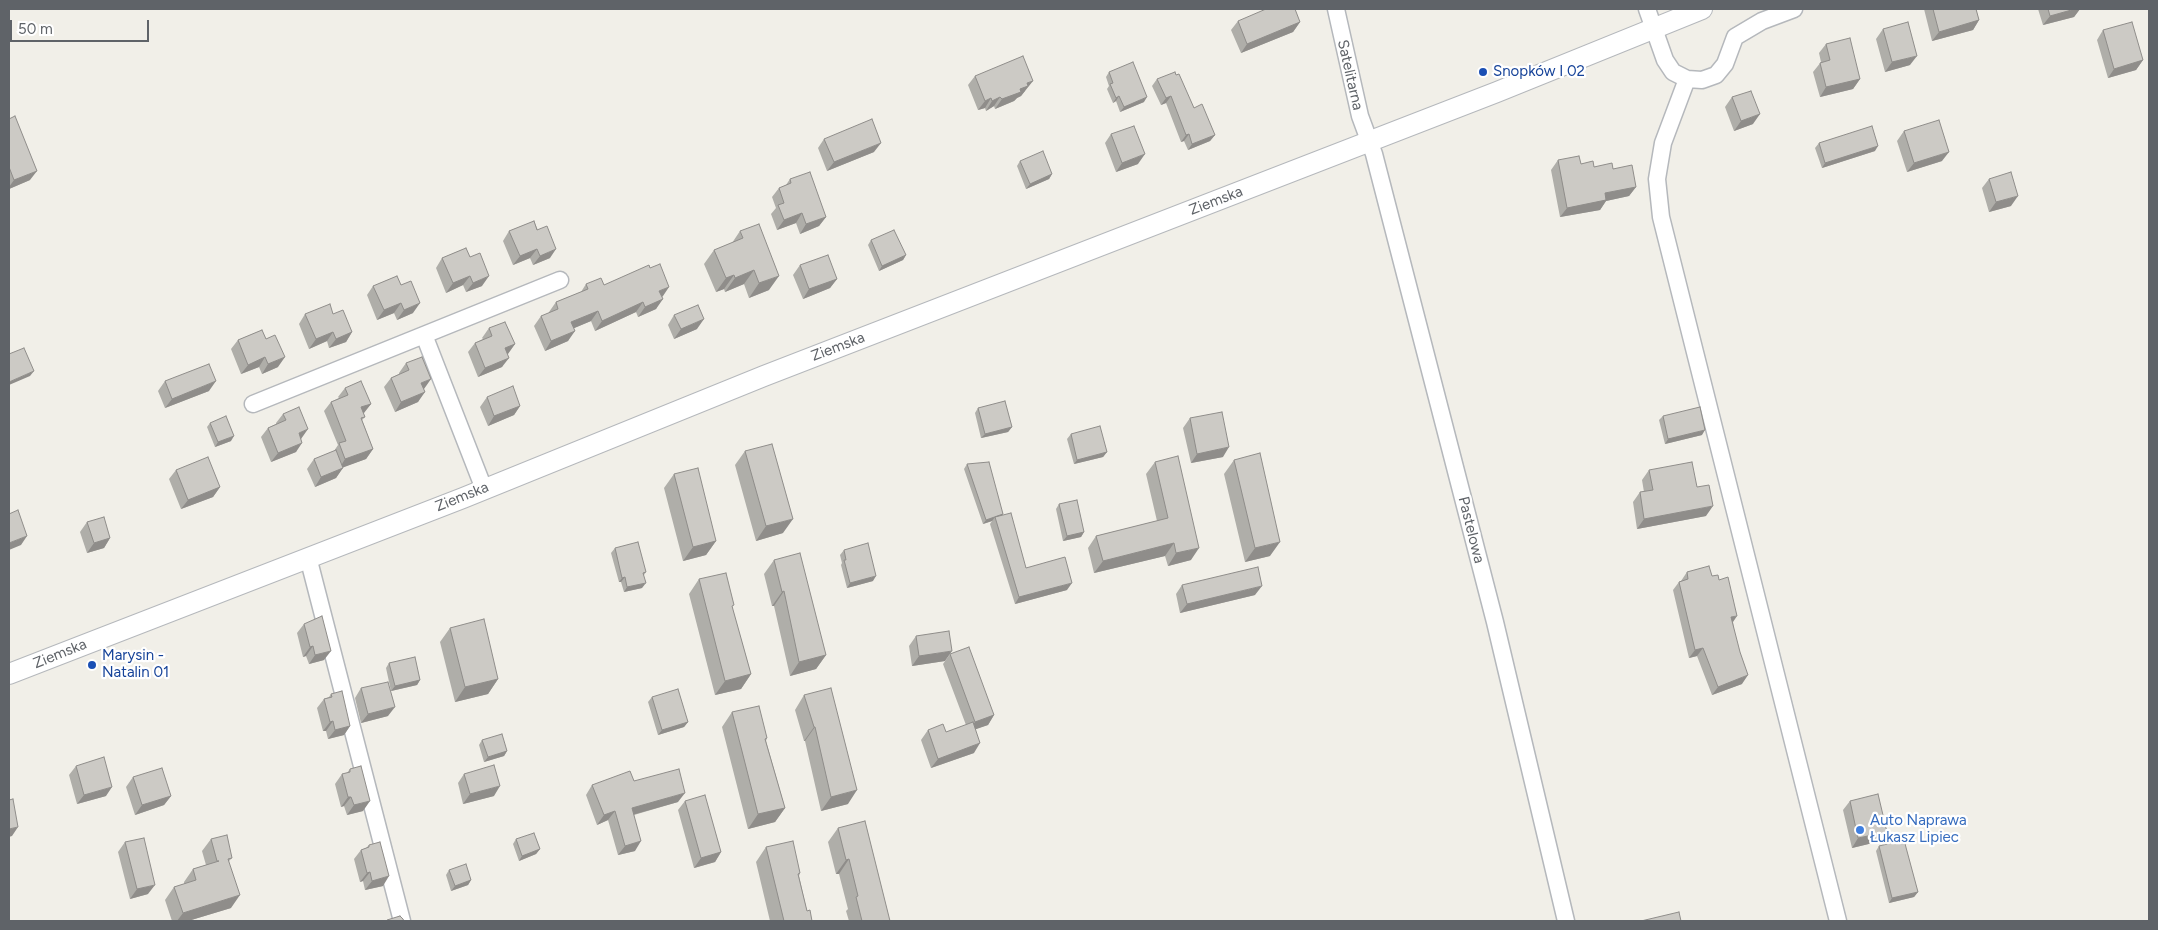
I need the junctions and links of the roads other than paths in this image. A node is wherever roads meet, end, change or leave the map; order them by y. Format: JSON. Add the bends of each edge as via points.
{"nodes":[{"id":1,"x":1336,"y":9,"type":"edge"},
{"id":2,"x":1647,"y":9,"type":"edge"},
{"id":3,"x":1702,"y":9,"type":"edge"},
{"id":4,"x":1794,"y":9,"type":"edge"},
{"id":5,"x":1653,"y":28,"type":"junction"},
{"id":6,"x":1687,"y":79,"type":"junction"},
{"id":7,"x":1370,"y":141,"type":"junction"},
{"id":8,"x":560,"y":280,"type":"dead end"},
{"id":9,"x":424,"y":335,"type":"junction"},
{"id":10,"x":253,"y":404,"type":"dead end"},
{"id":11,"x":484,"y":489,"type":"junction"},
{"id":12,"x":308,"y":557,"type":"junction"},
{"id":13,"x":9,"y":674,"type":"edge"},
{"id":14,"x":402,"y":921,"type":"edge"},
{"id":15,"x":1566,"y":921,"type":"edge"},
{"id":16,"x":1838,"y":921,"type":"edge"}],
"edges":[{"from":1,"to":7,"type":"street","name":"Satelitarna","via":[[1360,116]]},
{"from":2,"to":5,"type":"street"},
{"from":3,"to":5,"type":"street","name":"Ziemska"},
{"from":4,"to":6,"type":"street","via":[[1762,21],[1735,37],[1725,64],[1716,75],[1702,80]]},
{"from":5,"to":6,"type":"street","via":[[1665,60],[1673,72]]},
{"from":5,"to":7,"type":"street","name":"Ziemska"},
{"from":6,"to":16,"type":"street","via":[[1663,143],[1657,179],[1661,216]]},
{"from":7,"to":11,"type":"street","name":"Ziemska","via":[[764,376]]},
{"from":7,"to":15,"type":"street","name":"Pastelowa","via":[[1492,613]]},
{"from":8,"to":9,"type":"street"},
{"from":9,"to":10,"type":"street"},
{"from":9,"to":11,"type":"street"},
{"from":11,"to":12,"type":"street","name":"Ziemska"},
{"from":12,"to":13,"type":"street","name":"Ziemska"},
{"from":12,"to":14,"type":"street"}]}
